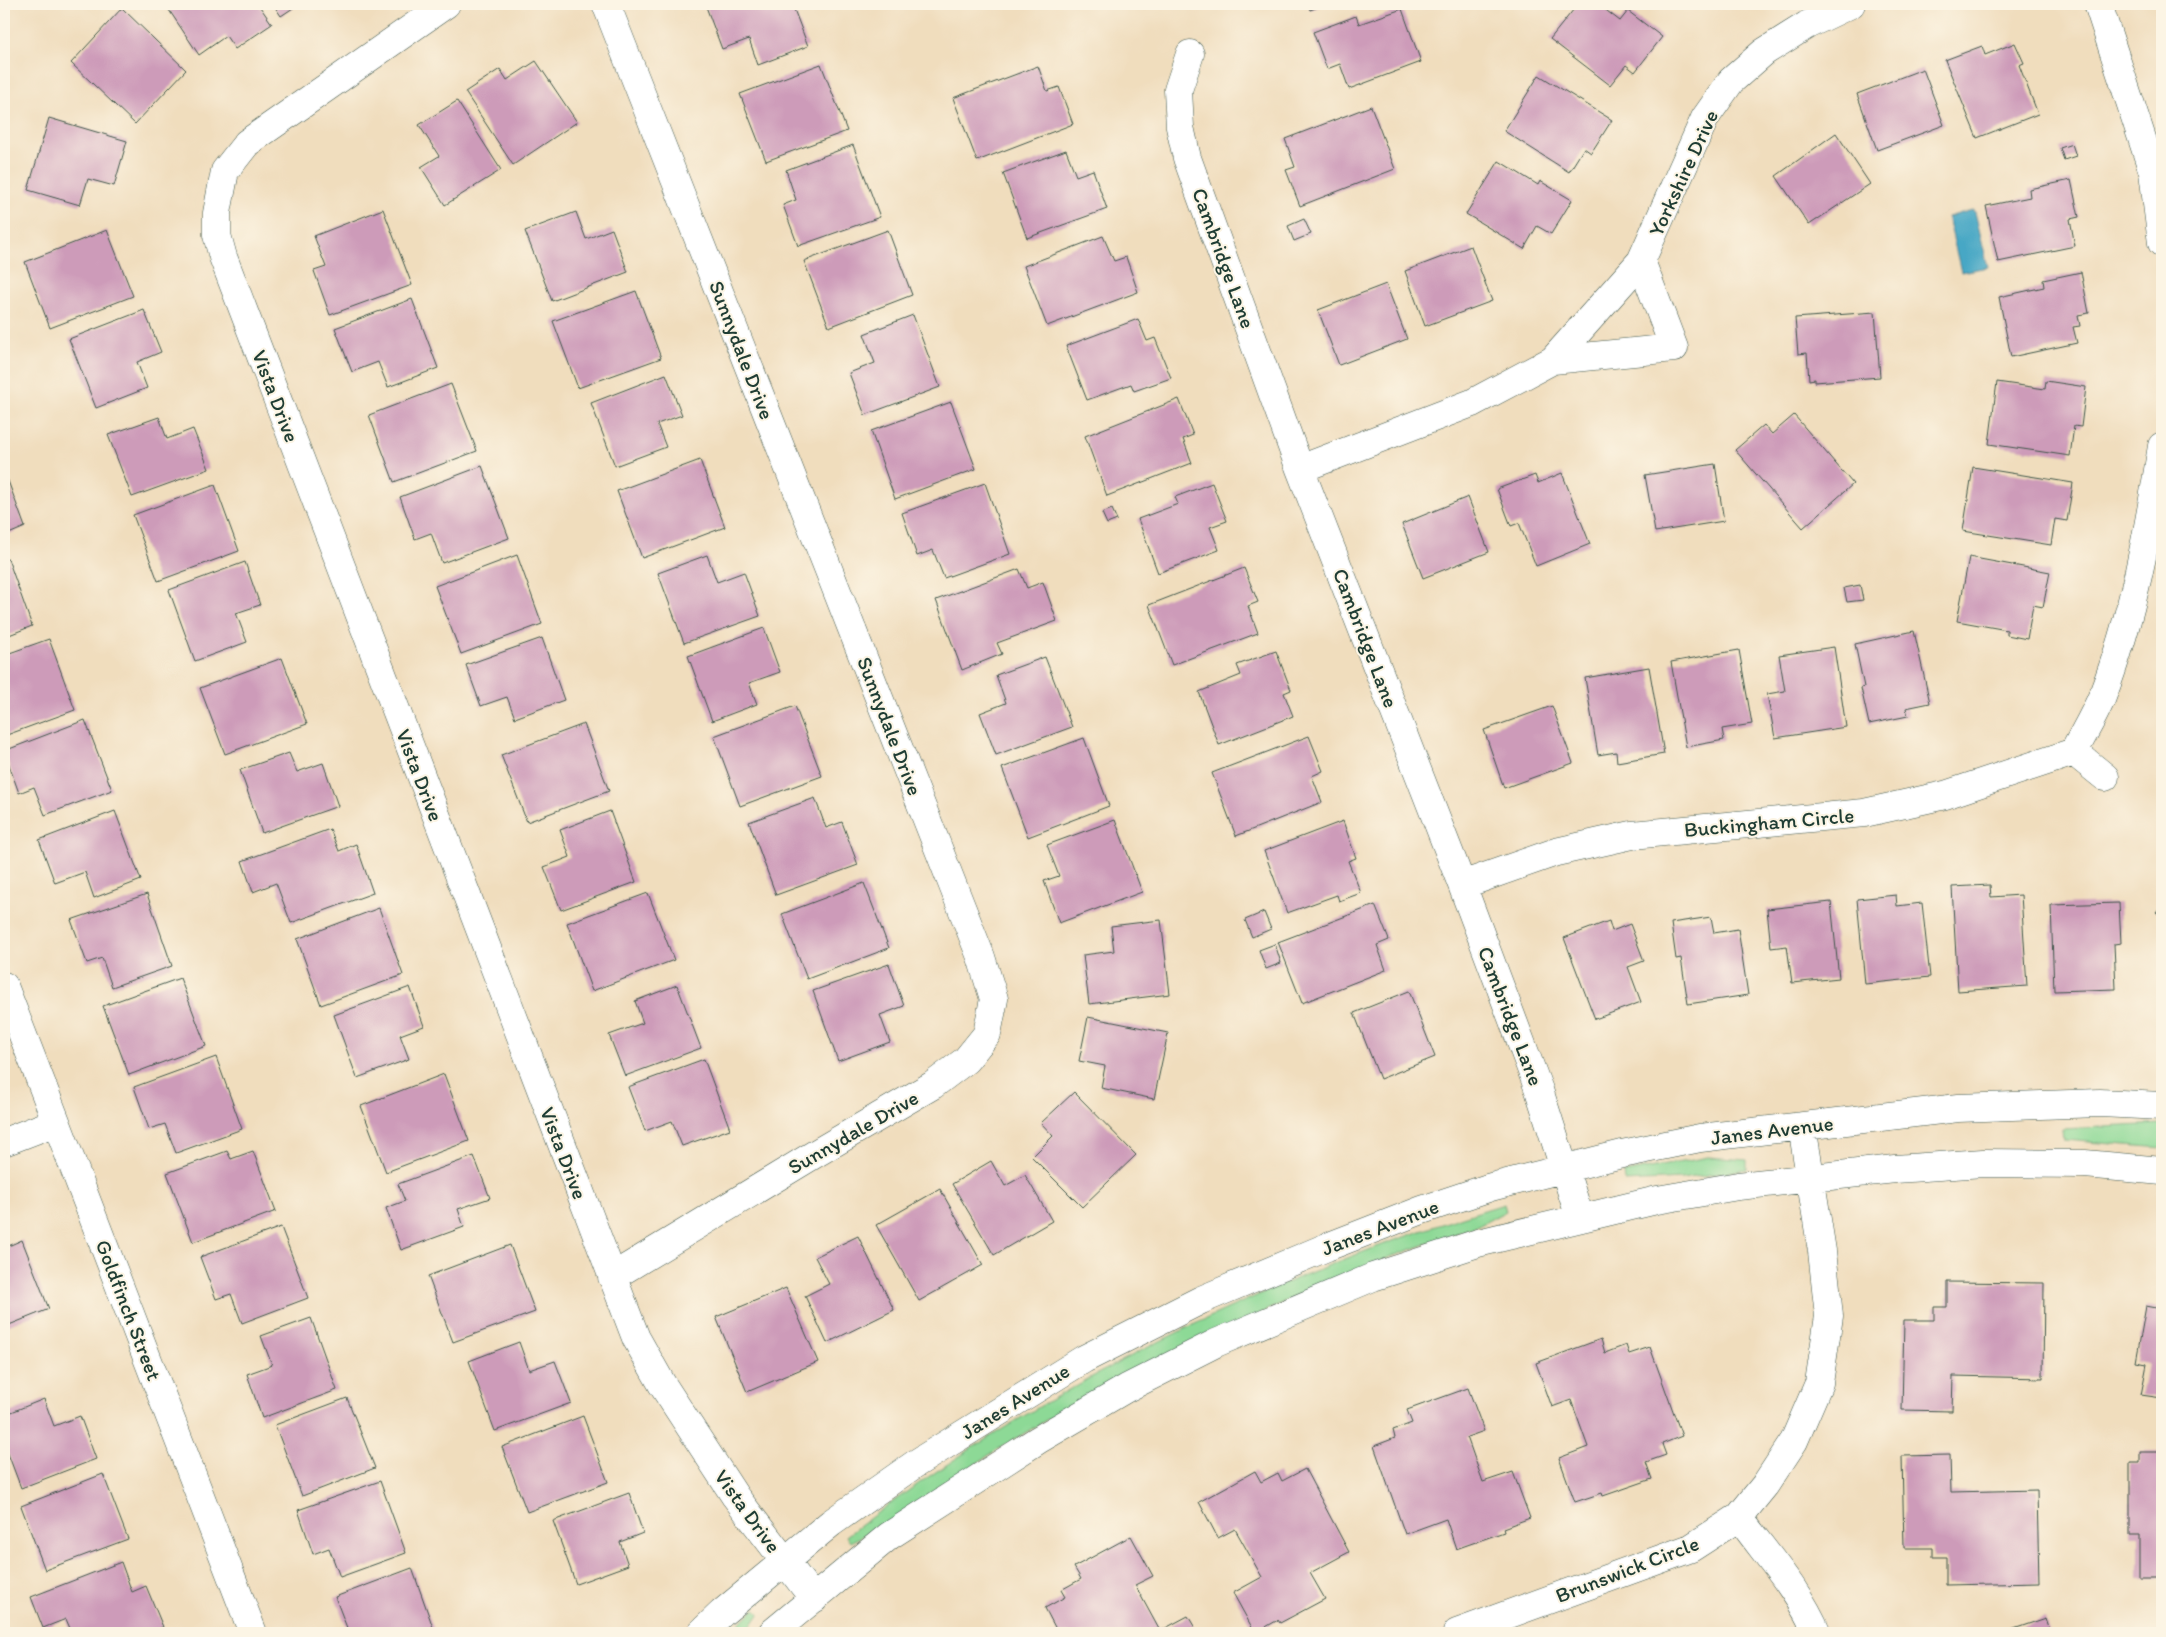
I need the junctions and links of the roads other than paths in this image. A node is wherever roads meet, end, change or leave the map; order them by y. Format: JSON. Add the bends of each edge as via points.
{"nodes":[{"id":1,"x":446,"y":4,"type":"edge"},
{"id":2,"x":606,"y":4,"type":"edge"},
{"id":3,"x":1851,"y":4,"type":"edge"},
{"id":4,"x":2098,"y":4,"type":"edge"},
{"id":5,"x":1190,"y":54,"type":"dead end"},
{"id":6,"x":2162,"y":243,"type":"edge"},
{"id":7,"x":1641,"y":261,"type":"junction"},
{"id":8,"x":1553,"y":360,"type":"junction"},
{"id":9,"x":2162,"y":446,"type":"edge"},
{"id":10,"x":1300,"y":469,"type":"junction"},
{"id":11,"x":2074,"y":752,"type":"junction"},
{"id":12,"x":2105,"y":777,"type":"dead end"},
{"id":13,"x":1462,"y":886,"type":"junction"},
{"id":14,"x":4,"y":986,"type":"edge"},
{"id":15,"x":2162,"y":1106,"type":"edge"},
{"id":16,"x":56,"y":1122,"type":"junction"},
{"id":17,"x":1802,"y":1126,"type":"junction"},
{"id":18,"x":4,"y":1142,"type":"edge"},
{"id":19,"x":1565,"y":1168,"type":"junction"},
{"id":20,"x":2162,"y":1171,"type":"edge"},
{"id":21,"x":1810,"y":1180,"type":"junction"},
{"id":22,"x":1580,"y":1218,"type":"junction"},
{"id":23,"x":612,"y":1277,"type":"junction"},
{"id":24,"x":1739,"y":1517,"type":"junction"},
{"id":25,"x":785,"y":1562,"type":"junction"},
{"id":26,"x":814,"y":1599,"type":"junction"},
{"id":27,"x":254,"y":1633,"type":"edge"},
{"id":28,"x":701,"y":1633,"type":"edge"},
{"id":29,"x":772,"y":1633,"type":"edge"},
{"id":30,"x":1457,"y":1633,"type":"edge"},
{"id":31,"x":1817,"y":1633,"type":"edge"}],
"edges":[{"from":1,"to":23,"type":"street","name":"Vista Drive","via":[[247,143],[225,171],[217,213],[217,235]]},
{"from":2,"to":23,"type":"street","name":"Sunnydale Drive","via":[[981,957],[994,999],[987,1034],[966,1060],[933,1085]]},
{"from":3,"to":7,"type":"street","name":"Yorkshire Drive","via":[[1807,25],[1764,52],[1732,81],[1705,118]]},
{"from":4,"to":6,"type":"street","via":[[2153,172]]},
{"from":5,"to":10,"type":"street","name":"Cambridge Lane","via":[[1178,90],[1180,127],[1187,158]]},
{"from":7,"to":8,"type":"street","name":"Yorkshire Drive"},
{"from":7,"to":8,"type":"street","name":"Yorkshire Drive","via":[[1674,348]]},
{"from":8,"to":10,"type":"street","name":"Yorkshire Drive","via":[[1472,403]]},
{"from":9,"to":11,"type":"street","via":[[2145,551],[2116,655],[2101,699]]},
{"from":10,"to":13,"type":"street","name":"Cambridge Lane"},
{"from":11,"to":12,"type":"street"},
{"from":11,"to":13,"type":"street","name":"Buckingham Circle","via":[[1945,795],[1888,808],[1632,835],[1556,852]]},
{"from":13,"to":19,"type":"street","name":"Cambridge Lane"},
{"from":14,"to":16,"type":"street","name":"Goldfinch Street"},
{"from":15,"to":17,"type":"street","name":"Janes Avenue","via":[[2100,1103],[1958,1108]]},
{"from":16,"to":18,"type":"street"},
{"from":16,"to":27,"type":"street","name":"Goldfinch Street"},
{"from":17,"to":19,"type":"street","name":"Janes Avenue","via":[[1700,1138]]},
{"from":17,"to":21,"type":"street","name":"Brunswick Circle"},
{"from":19,"to":22,"type":"street","name":"Cambridge Lane"},
{"from":19,"to":25,"type":"street","name":"Janes Avenue","via":[[1491,1187],[1327,1246],[1201,1300],[1084,1359],[915,1464],[831,1523]]},
{"from":20,"to":21,"type":"street","name":"Janes Avenue","via":[[2085,1164],[1983,1163],[1895,1169]]},
{"from":21,"to":22,"type":"street","name":"Janes Avenue","via":[[1729,1188]]},
{"from":21,"to":24,"type":"street","name":"Brunswick Circle","via":[[1829,1316],[1819,1383],[1794,1441]]},
{"from":22,"to":26,"type":"street","name":"Janes Avenue","via":[[1478,1243],[1373,1277],[1216,1343],[1136,1383],[1038,1440],[889,1536]]},
{"from":23,"to":25,"type":"street","name":"Vista Drive","via":[[636,1338],[662,1384],[735,1496]]},
{"from":24,"to":30,"type":"street","name":"Brunswick Circle","via":[[1691,1548]]},
{"from":24,"to":31,"type":"street","via":[[1780,1570],[1809,1614]]},
{"from":25,"to":26,"type":"street","name":"Vista Drive"},
{"from":25,"to":28,"type":"street","name":"Janes Avenue"},
{"from":26,"to":29,"type":"street","name":"Janes Avenue"}]}
